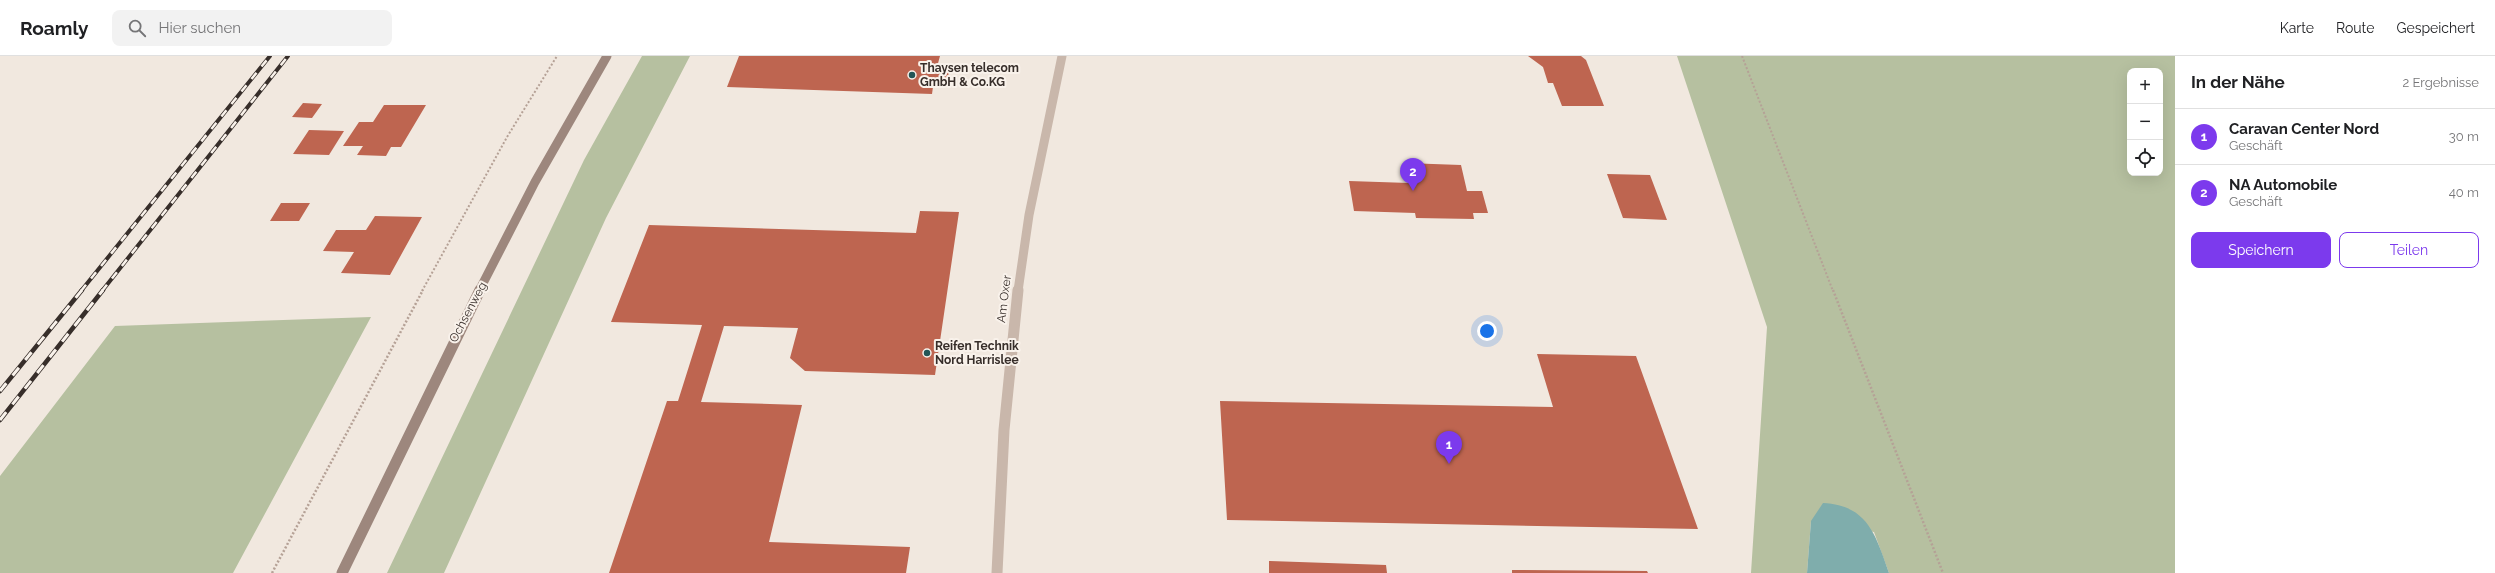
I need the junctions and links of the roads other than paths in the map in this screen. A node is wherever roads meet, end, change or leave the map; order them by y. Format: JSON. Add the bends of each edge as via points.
{"nodes":[{"id":1,"x":607,"y":56,"type":"edge"},
{"id":2,"x":1062,"y":56,"type":"edge"},
{"id":3,"x":342,"y":573,"type":"edge"},
{"id":4,"x":997,"y":573,"type":"edge"}],
"edges":[{"from":1,"to":3,"type":"main road","name":"Ochsenweg","via":[[577,105],[453,341]]},
{"from":2,"to":4,"type":"street","name":"Am Oxer","via":[[1029,215],[1015,310],[1004,430]]}]}
